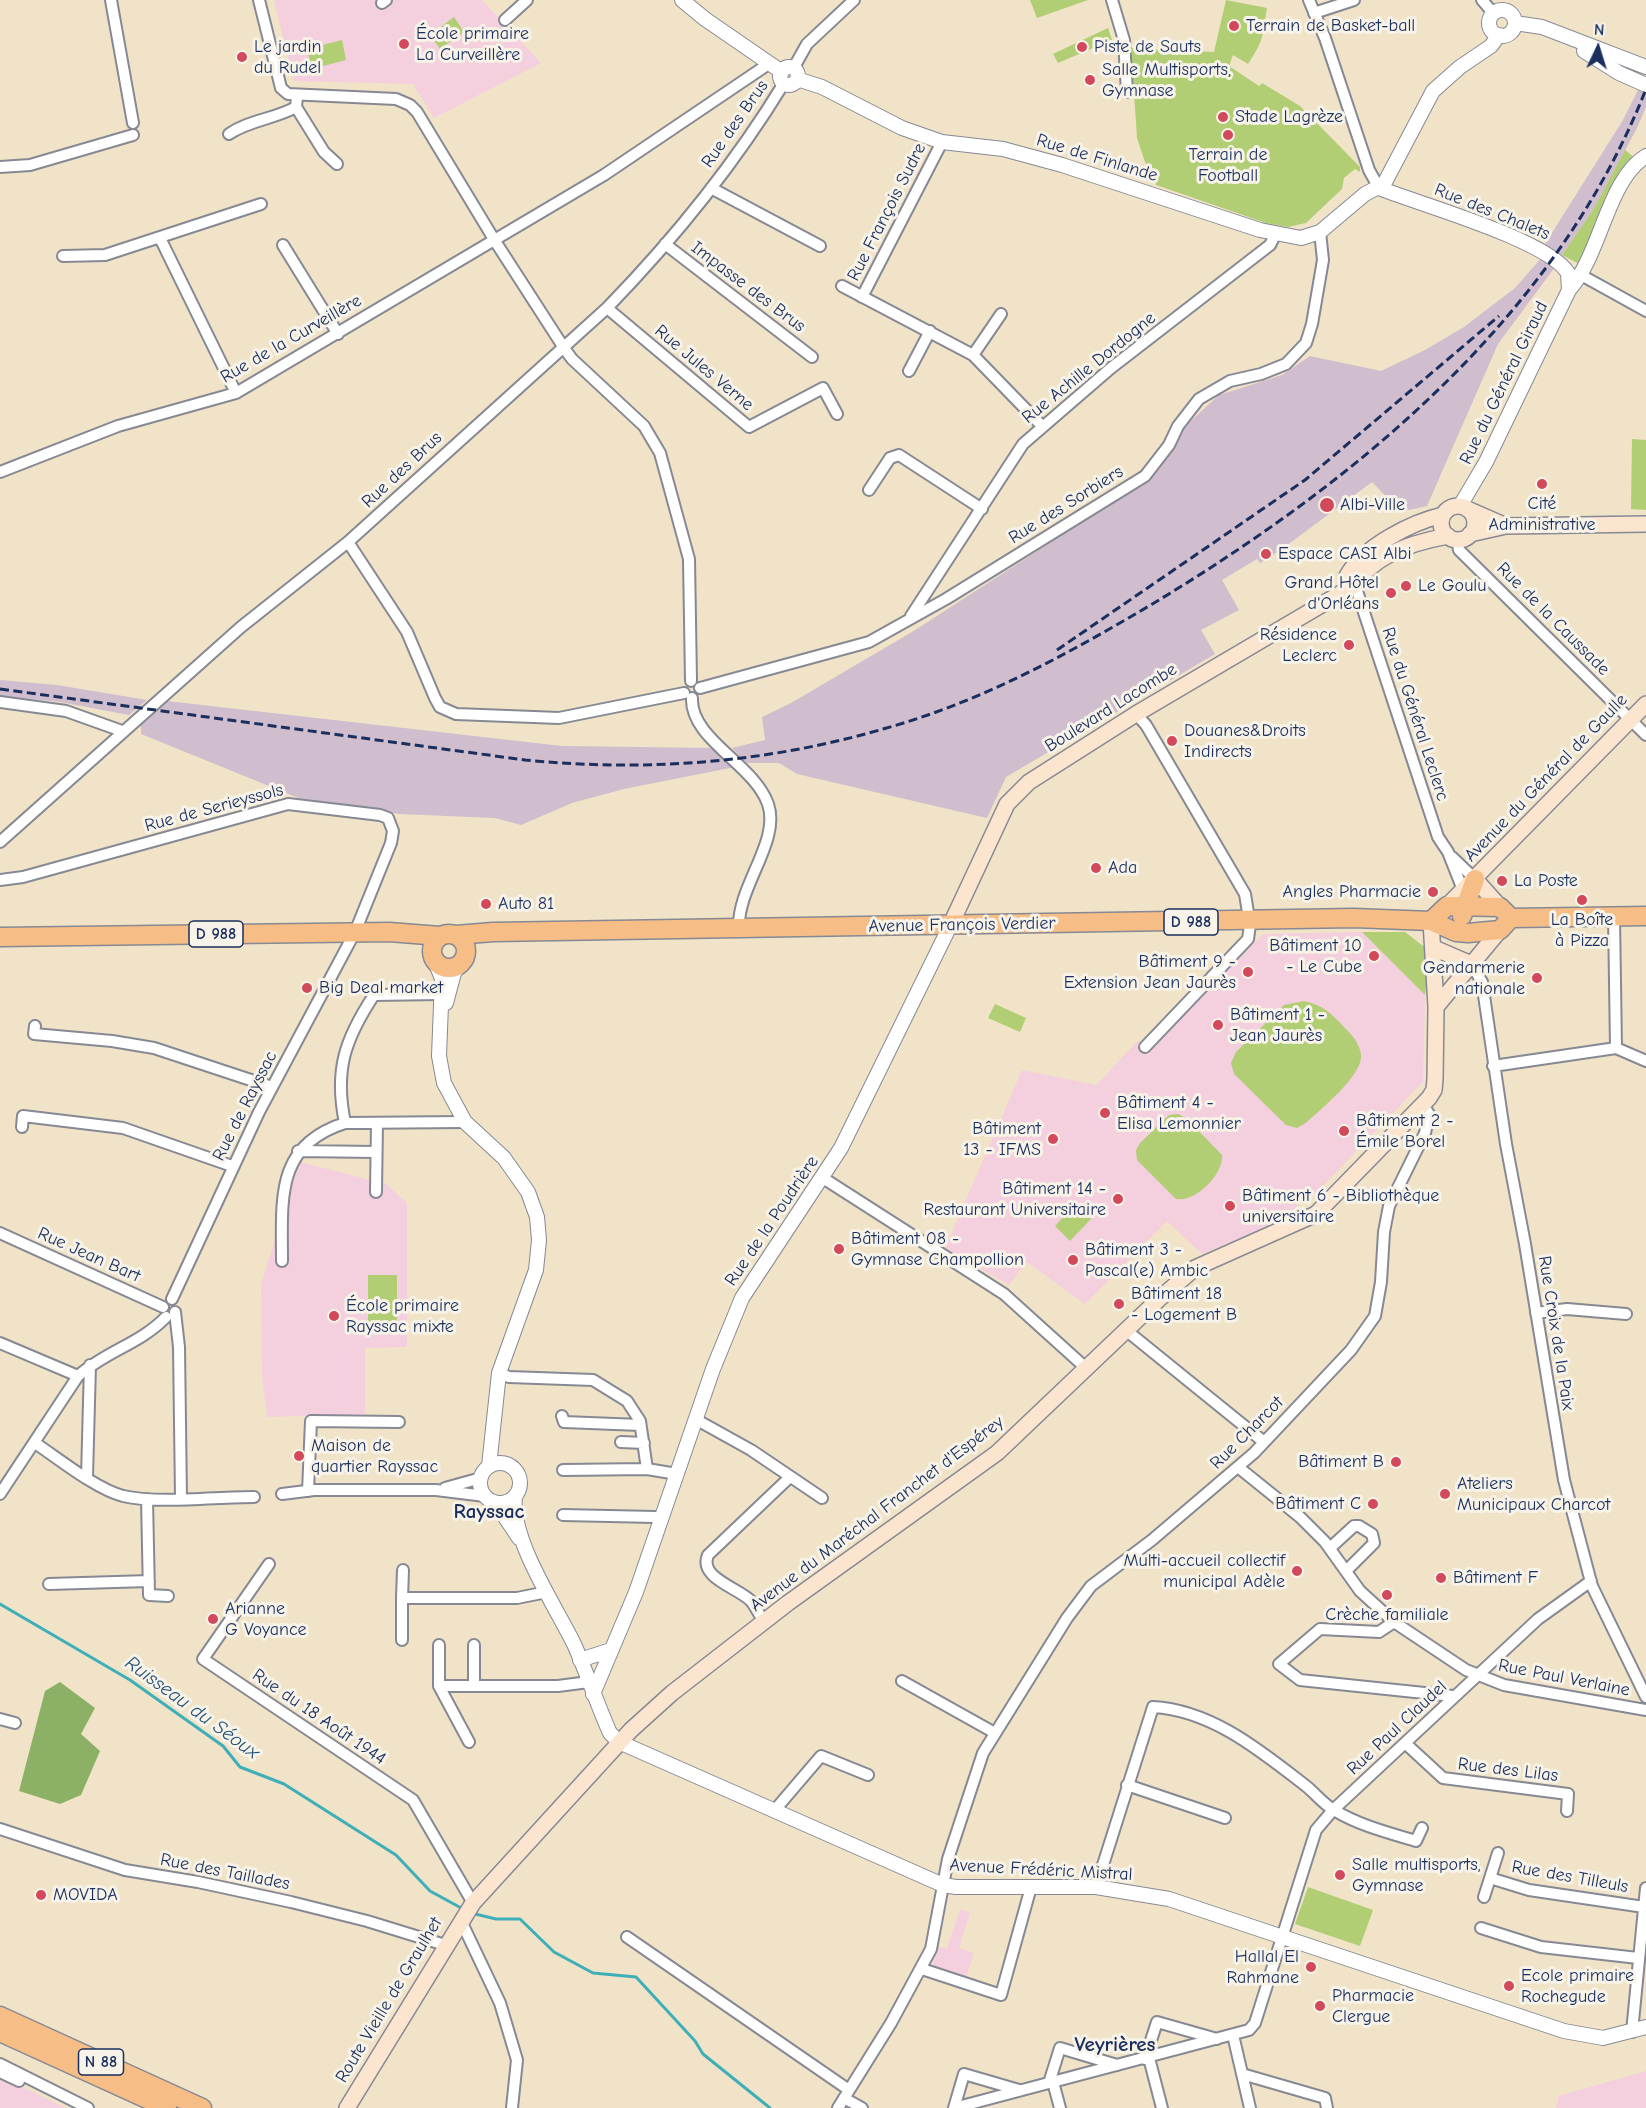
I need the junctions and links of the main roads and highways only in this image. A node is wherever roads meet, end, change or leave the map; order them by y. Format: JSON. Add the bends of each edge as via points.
{"nodes":[{"id":1,"x":1463,"y":508,"type":"junction"},
{"id":2,"x":1443,"y":515,"type":"junction"},
{"id":3,"x":1646,"y":524,"type":"edge"},
{"id":4,"x":1506,"y":526,"type":"junction"},
{"id":5,"x":1458,"y":537,"type":"junction"},
{"id":6,"x":1355,"y":585,"type":"junction"},
{"id":7,"x":1646,"y":704,"type":"edge"},
{"id":8,"x":1468,"y":892,"type":"junction"},
{"id":9,"x":1646,"y":916,"type":"edge"},
{"id":10,"x":1504,"y":918,"type":"junction"},
{"id":11,"x":1431,"y":921,"type":"junction"},
{"id":12,"x":951,"y":924,"type":"junction"},
{"id":13,"x":1456,"y":932,"type":"junction"},
{"id":14,"x":2,"y":938,"type":"edge"},
{"id":15,"x":1434,"y":948,"type":"junction"},
{"id":16,"x":1471,"y":964,"type":"junction"},
{"id":17,"x":1436,"y":1007,"type":"junction"},
{"id":18,"x":467,"y":1912,"type":"joint"},
{"id":19,"x":0,"y":2016,"type":"edge"},
{"id":20,"x":0,"y":2032,"type":"edge"},
{"id":21,"x":167,"y":2108,"type":"edge"},
{"id":22,"x":202,"y":2108,"type":"edge"},
{"id":23,"x":347,"y":2108,"type":"edge"}],
"edges":[{"from":1,"to":2,"type":"main road","via":[[1450,508]]},
{"from":1,"to":4,"type":"main road"},
{"from":1,"to":5,"type":"main road","via":[[1474,521]]},
{"from":2,"to":5,"type":"main road","via":[[1441,524]]},
{"from":2,"to":6,"type":"main road","via":[[1408,526],[1355,562],[1347,576]]},
{"from":3,"to":4,"type":"main road"},
{"from":4,"to":5,"type":"main road","name":"Boulevard Lacombe"},
{"from":5,"to":6,"type":"main road","name":"Boulevard Lacombe","via":[[1413,542],[1364,569]]},
{"from":6,"to":12,"type":"main road","name":"Boulevard Lacombe","via":[[1029,782],[1008,804]]},
{"from":7,"to":8,"type":"main road","name":"Avenue du Général de Gaulle"},
{"from":8,"to":10,"type":"main road"},
{"from":8,"to":10,"type":"main road"},
{"from":8,"to":11,"type":"main road"},
{"from":8,"to":13,"type":"main road"},
{"from":9,"to":10,"type":"main road"},
{"from":10,"to":13,"type":"main road"},
{"from":10,"to":16,"type":"main road"},
{"from":11,"to":12,"type":"main road","name":"Avenue François Verdier","number":"D 988","via":[[1354,918]]},
{"from":11,"to":13,"type":"main road"},
{"from":11,"to":15,"type":"main road","name":"Avenue du Maréchal Franchet d'Espérey"},
{"from":12,"to":14,"type":"main road","name":"Avenue François Verdier","number":"D 988","via":[[493,932],[445,947],[389,932]]},
{"from":15,"to":16,"type":"main road"},
{"from":15,"to":17,"type":"main road","name":"Avenue du Maréchal Franchet d'Espérey"},
{"from":16,"to":17,"type":"main road"},
{"from":17,"to":18,"type":"main road","name":"Avenue du Maréchal Franchet d'Espérey","via":[[1434,1090],[1316,1214],[1195,1268],[997,1453],[672,1692],[619,1742]]},
{"from":18,"to":23,"type":"main road","name":"Route Vieille de Graulhet"},
{"from":19,"to":22,"type":"main road","number":"N 88"},
{"from":20,"to":21,"type":"main road","number":"N 88"}]}
